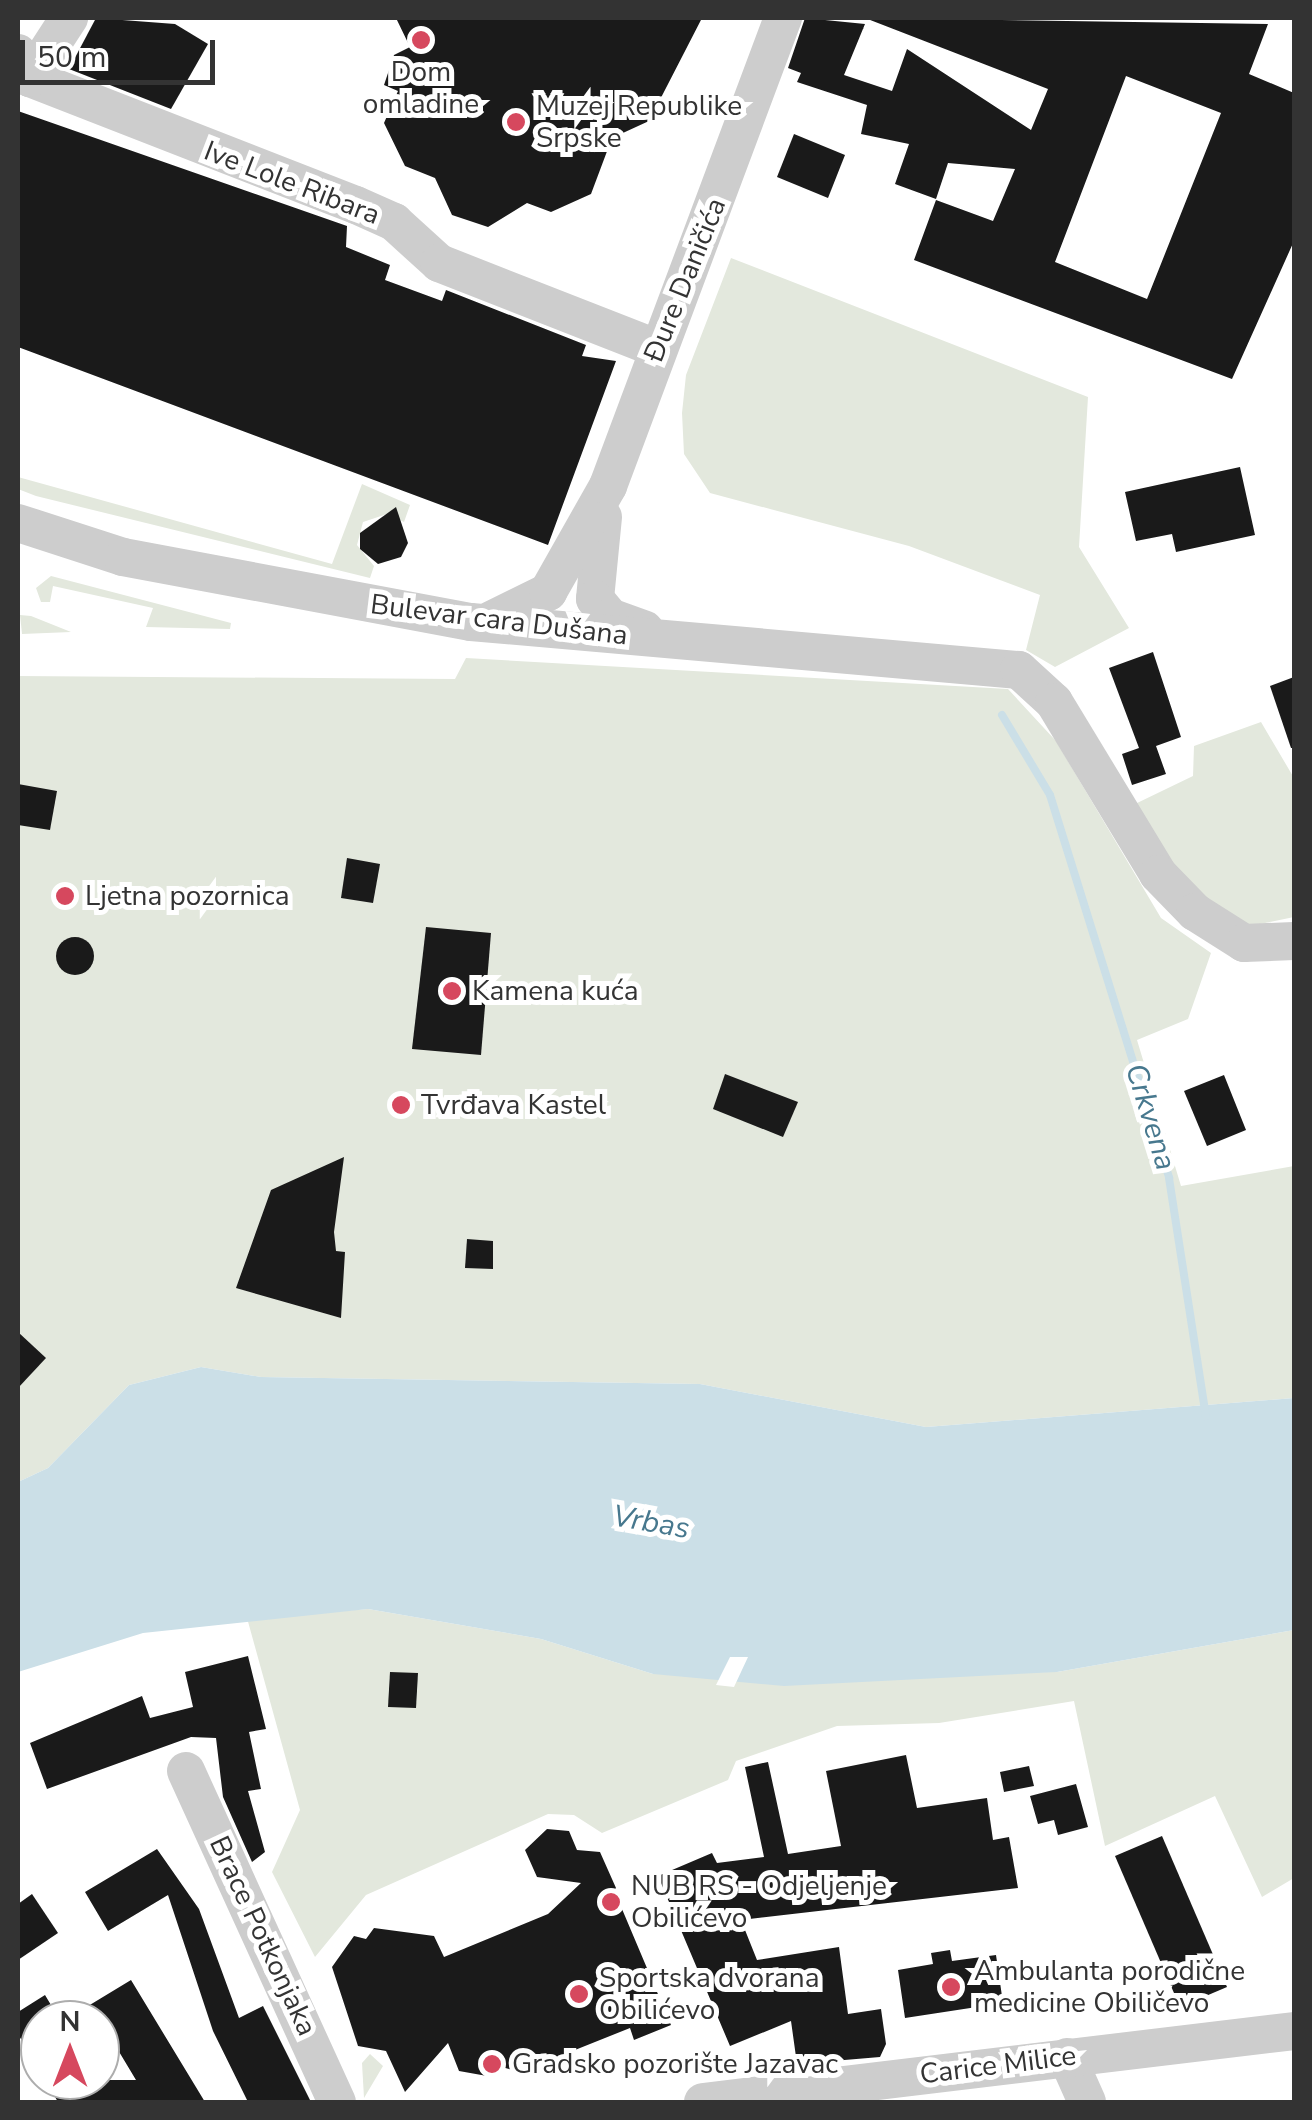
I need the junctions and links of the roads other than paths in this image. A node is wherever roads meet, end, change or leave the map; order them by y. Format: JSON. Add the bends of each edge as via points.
{"nodes":[{"id":1,"x":69,"y":18,"type":"edge"},
{"id":2,"x":783,"y":18,"type":"edge"},
{"id":3,"x":24,"y":66,"type":"edge"},
{"id":4,"x":656,"y":348,"type":"junction"},
{"id":5,"x":608,"y":486,"type":"junction"},
{"id":6,"x":18,"y":523,"type":"edge"},
{"id":7,"x":471,"y":622,"type":"junction"},
{"id":8,"x":681,"y":641,"type":"junction"},
{"id":9,"x":1294,"y":941,"type":"edge"},
{"id":10,"x":186,"y":1771,"type":"dead end"},
{"id":11,"x":1294,"y":2030,"type":"edge"},
{"id":12,"x":1066,"y":2056,"type":"junction"},
{"id":13,"x":337,"y":2102,"type":"edge"},
{"id":14,"x":703,"y":2102,"type":"edge"},
{"id":15,"x":1087,"y":2102,"type":"edge"}],
"edges":[{"from":1,"to":3,"type":"street"},
{"from":2,"to":4,"type":"street","name":"Đure Daničića"},
{"from":3,"to":4,"type":"street","name":"Ive Lole Ribara","via":[[160,132],[356,205],[439,262]]},
{"from":4,"to":5,"type":"street","name":"Đure Daničića"},
{"from":5,"to":7,"type":"street","name":"Đure Daničića","via":[[548,592],[510,617]]},
{"from":5,"to":8,"type":"street","name":"Đure Daničića","via":[[595,599],[610,617]]},
{"from":6,"to":7,"type":"street","name":"Bulevar cara Dušana","via":[[149,563]]},
{"from":7,"to":8,"type":"street","name":"Bulevar cara Dušana"},
{"from":8,"to":9,"type":"street","name":"Bulevar cara Dušana","via":[[1018,670],[1054,702],[1147,858],[1194,912],[1244,943]]},
{"from":10,"to":13,"type":"street","name":"Brace Potkonjaka"},
{"from":11,"to":12,"type":"street","name":"Carice Milice"},
{"from":12,"to":14,"type":"street","name":"Carice Milice"},
{"from":12,"to":15,"type":"street"}]}
